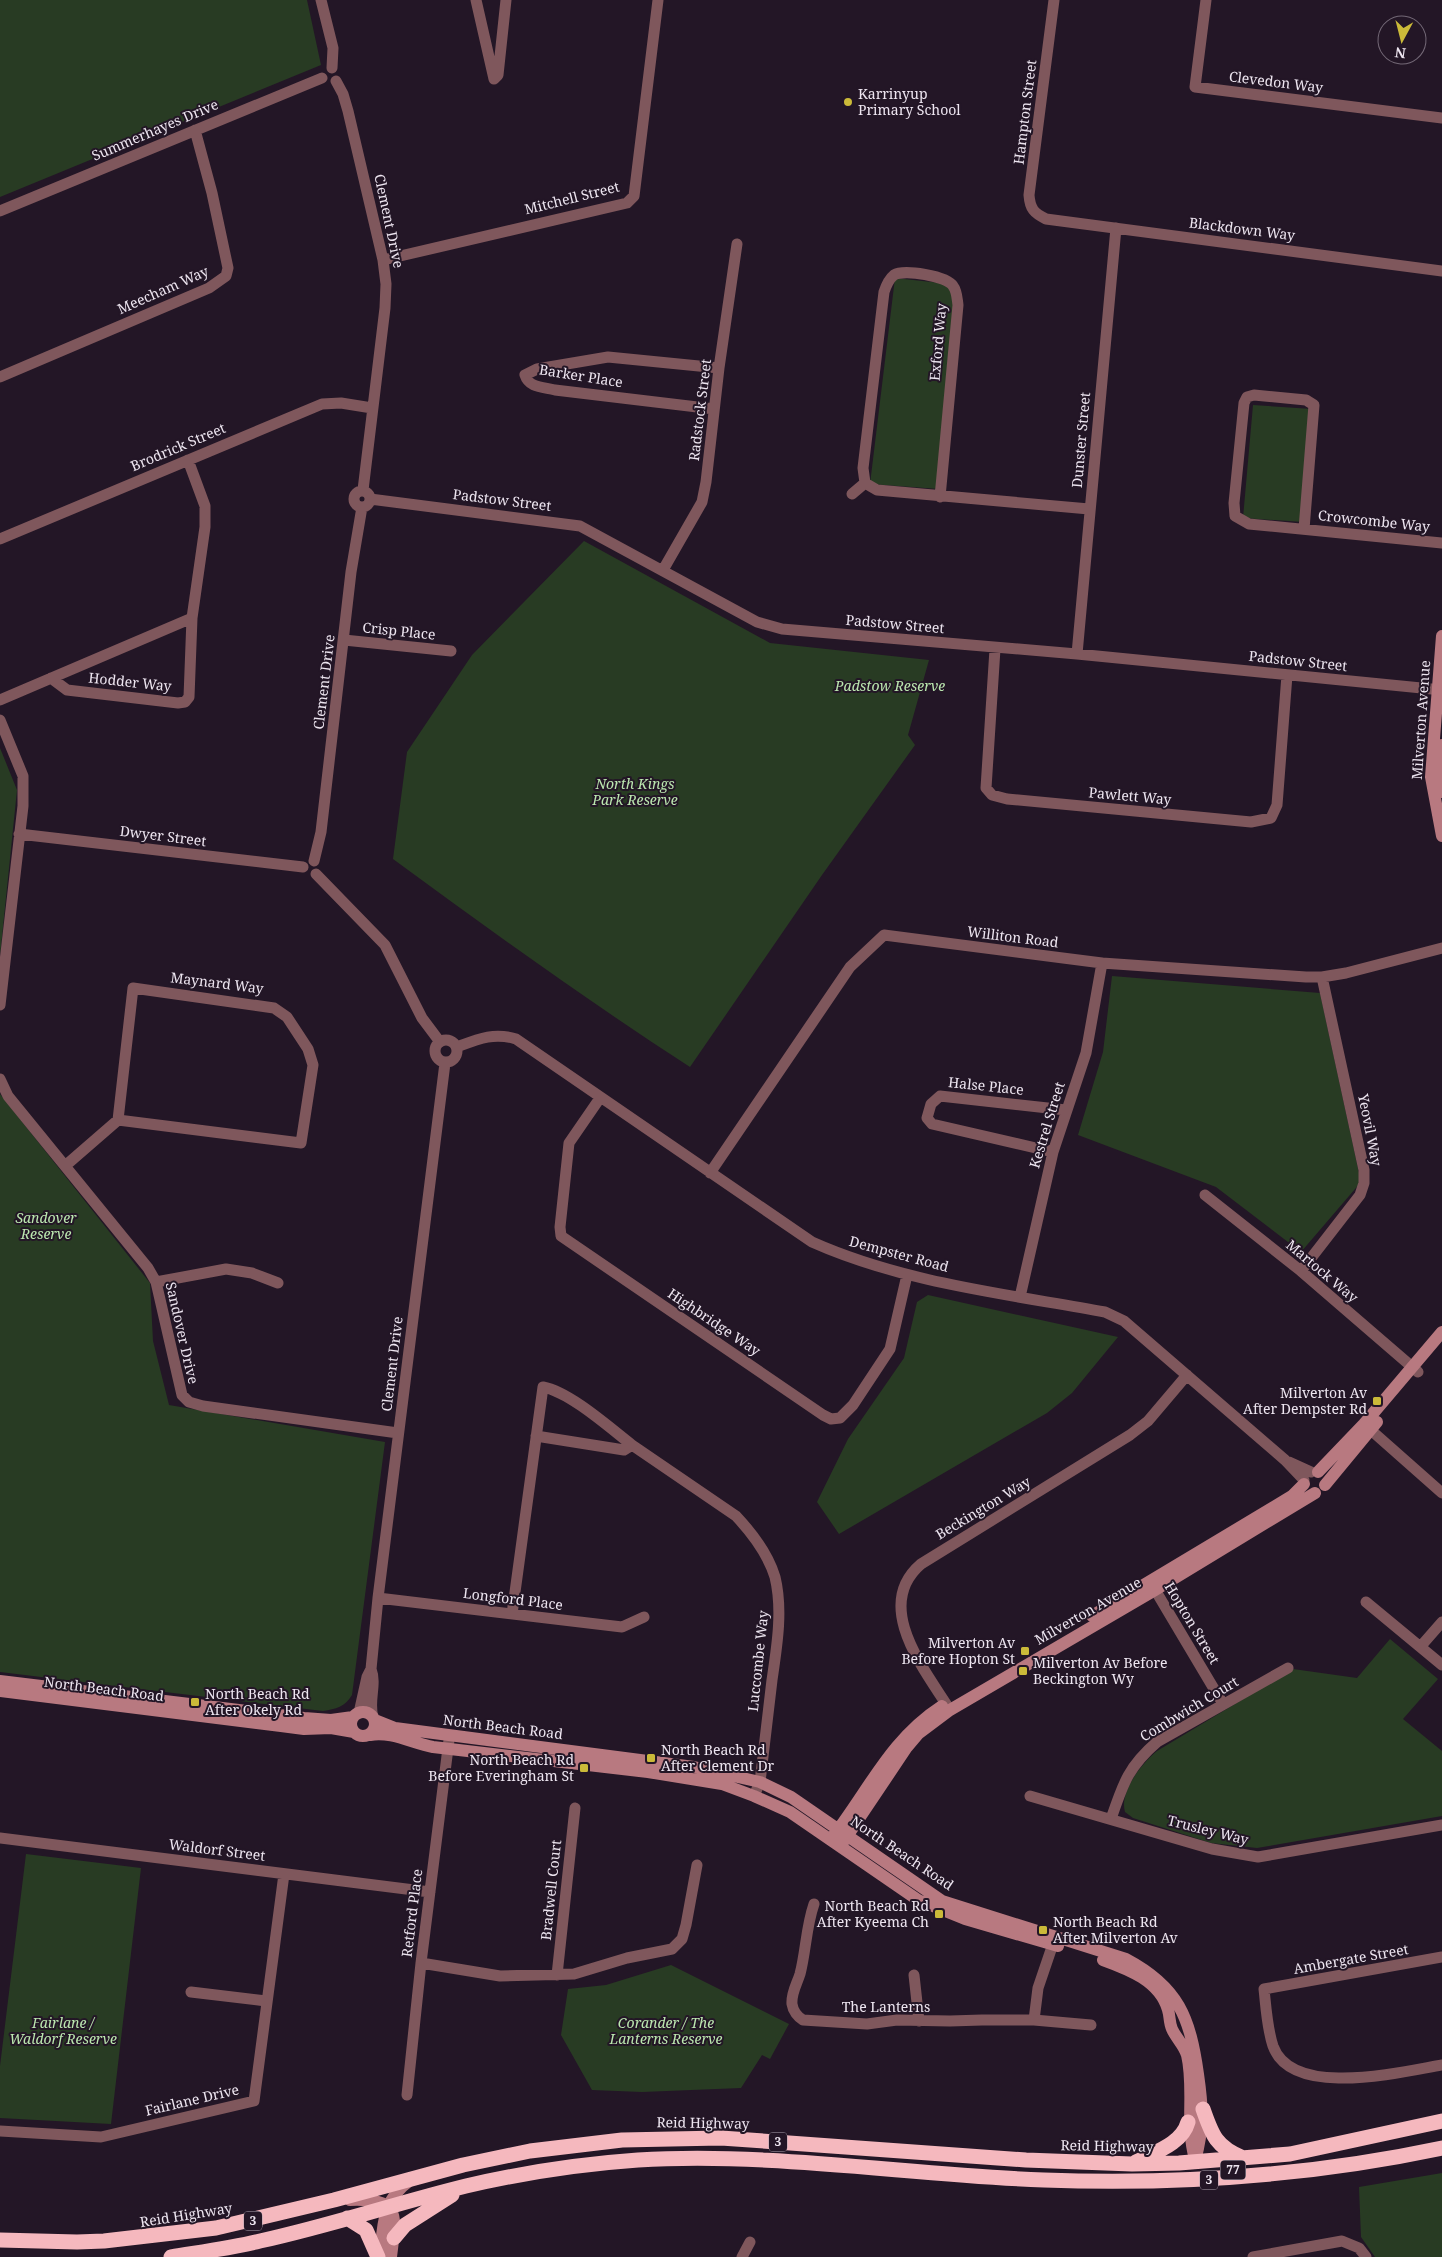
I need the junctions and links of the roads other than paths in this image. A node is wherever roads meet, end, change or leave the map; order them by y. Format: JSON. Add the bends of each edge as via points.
{"nodes":[{"id":1,"x":321,"y":0,"type":"edge"},
{"id":2,"x":476,"y":0,"type":"edge"},
{"id":3,"x":506,"y":0,"type":"edge"},
{"id":4,"x":658,"y":0,"type":"edge"},
{"id":5,"x":1054,"y":0,"type":"edge"},
{"id":6,"x":1206,"y":0,"type":"edge"},
{"id":7,"x":332,"y":68,"type":"junction"},
{"id":8,"x":322,"y":78,"type":"junction"},
{"id":9,"x":336,"y":81,"type":"junction"},
{"id":10,"x":1442,"y":118,"type":"edge"},
{"id":11,"x":195,"y":130,"type":"junction"},
{"id":12,"x":0,"y":211,"type":"edge"},
{"id":13,"x":1046,"y":219,"type":"joint"},
{"id":14,"x":1116,"y":228,"type":"junction"},
{"id":15,"x":737,"y":244,"type":"dead end"},
{"id":16,"x":383,"y":260,"type":"junction"},
{"id":17,"x":1439,"y":269,"type":"edge"},
{"id":18,"x":719,"y":368,"type":"junction"},
{"id":19,"x":0,"y":377,"type":"edge"},
{"id":20,"x":372,"y":408,"type":"junction"},
{"id":21,"x":714,"y":409,"type":"junction"},
{"id":22,"x":188,"y":460,"type":"junction"},
{"id":23,"x":865,"y":483,"type":"junction"},
{"id":24,"x":852,"y":494,"type":"dead end"},
{"id":25,"x":940,"y":497,"type":"junction"},
{"id":26,"x":365,"y":499,"type":"junction"},
{"id":27,"x":1089,"y":509,"type":"junction"},
{"id":28,"x":1304,"y":530,"type":"junction"},
{"id":29,"x":0,"y":539,"type":"edge"},
{"id":30,"x":1442,"y":543,"type":"edge"},
{"id":31,"x":663,"y":570,"type":"junction"},
{"id":32,"x":192,"y":618,"type":"junction"},
{"id":33,"x":1442,"y":636,"type":"edge"},
{"id":34,"x":344,"y":640,"type":"junction"},
{"id":35,"x":995,"y":649,"type":"junction"},
{"id":36,"x":451,"y":651,"type":"dead end"},
{"id":37,"x":1077,"y":654,"type":"junction"},
{"id":38,"x":1287,"y":675,"type":"junction"},
{"id":39,"x":52,"y":678,"type":"junction"},
{"id":40,"x":1440,"y":690,"type":"edge"},
{"id":41,"x":0,"y":700,"type":"edge"},
{"id":42,"x":0,"y":720,"type":"edge"},
{"id":43,"x":1442,"y":745,"type":"edge"},
{"id":44,"x":1442,"y":792,"type":"edge"},
{"id":45,"x":19,"y":834,"type":"junction"},
{"id":46,"x":1442,"y":836,"type":"edge"},
{"id":47,"x":314,"y":861,"type":"junction"},
{"id":48,"x":303,"y":867,"type":"junction"},
{"id":49,"x":316,"y":874,"type":"junction"},
{"id":50,"x":1439,"y":951,"type":"edge"},
{"id":51,"x":1102,"y":963,"type":"junction"},
{"id":52,"x":1322,"y":977,"type":"junction"},
{"id":53,"x":0,"y":1005,"type":"edge"},
{"id":54,"x":440,"y":1042,"type":"junction"},
{"id":55,"x":457,"y":1047,"type":"junction"},
{"id":56,"x":445,"y":1063,"type":"junction"},
{"id":57,"x":0,"y":1079,"type":"edge"},
{"id":58,"x":600,"y":1098,"type":"junction"},
{"id":59,"x":1066,"y":1110,"type":"junction"},
{"id":60,"x":118,"y":1120,"type":"junction"},
{"id":61,"x":1053,"y":1152,"type":"junction"},
{"id":62,"x":65,"y":1166,"type":"junction"},
{"id":63,"x":710,"y":1173,"type":"junction"},
{"id":64,"x":1205,"y":1195,"type":"dead end"},
{"id":65,"x":1301,"y":1271,"type":"junction"},
{"id":66,"x":907,"y":1275,"type":"junction"},
{"id":67,"x":156,"y":1282,"type":"junction"},
{"id":68,"x":278,"y":1283,"type":"dead end"},
{"id":69,"x":1020,"y":1296,"type":"junction"},
{"id":70,"x":1442,"y":1332,"type":"edge"},
{"id":71,"x":1442,"y":1346,"type":"edge"},
{"id":72,"x":1415,"y":1370,"type":"junction"},
{"id":73,"x":1187,"y":1374,"type":"junction"},
{"id":74,"x":1367,"y":1427,"type":"junction"},
{"id":75,"x":398,"y":1433,"type":"junction"},
{"id":76,"x":536,"y":1436,"type":"junction"},
{"id":77,"x":632,"y":1446,"type":"junction"},
{"id":78,"x":1309,"y":1477,"type":"junction"},
{"id":79,"x":1325,"y":1485,"type":"junction"},
{"id":80,"x":1315,"y":1493,"type":"junction"},
{"id":81,"x":1442,"y":1493,"type":"edge"},
{"id":82,"x":1153,"y":1586,"type":"junction"},
{"id":83,"x":378,"y":1598,"type":"junction"},
{"id":84,"x":1366,"y":1602,"type":"dead end"},
{"id":85,"x":512,"y":1614,"type":"junction"},
{"id":86,"x":644,"y":1617,"type":"dead end"},
{"id":87,"x":1442,"y":1622,"type":"edge"},
{"id":88,"x":1421,"y":1646,"type":"junction"},
{"id":89,"x":1442,"y":1664,"type":"edge"},
{"id":90,"x":1288,"y":1668,"type":"dead end"},
{"id":91,"x":371,"y":1669,"type":"junction"},
{"id":92,"x":0,"y":1681,"type":"edge"},
{"id":93,"x":0,"y":1691,"type":"edge"},
{"id":94,"x":1223,"y":1704,"type":"junction"},
{"id":95,"x":948,"y":1706,"type":"junction"},
{"id":96,"x":356,"y":1715,"type":"junction"},
{"id":97,"x":374,"y":1718,"type":"junction"},
{"id":98,"x":354,"y":1732,"type":"junction"},
{"id":99,"x":370,"y":1735,"type":"junction"},
{"id":100,"x":449,"y":1735,"type":"junction"},
{"id":101,"x":448,"y":1749,"type":"junction"},
{"id":102,"x":760,"y":1782,"type":"junction"},
{"id":103,"x":754,"y":1796,"type":"junction"},
{"id":104,"x":1030,"y":1796,"type":"dead end"},
{"id":105,"x":575,"y":1808,"type":"dead end"},
{"id":106,"x":1111,"y":1819,"type":"junction"},
{"id":107,"x":1442,"y":1825,"type":"edge"},
{"id":108,"x":840,"y":1837,"type":"junction"},
{"id":109,"x":0,"y":1838,"type":"edge"},
{"id":110,"x":697,"y":1865,"type":"dead end"},
{"id":111,"x":284,"y":1874,"type":"junction"},
{"id":112,"x":430,"y":1892,"type":"junction"},
{"id":113,"x":814,"y":1904,"type":"dead end"},
{"id":114,"x":1054,"y":1941,"type":"junction"},
{"id":115,"x":1442,"y":1958,"type":"edge"},
{"id":116,"x":421,"y":1963,"type":"junction"},
{"id":117,"x":557,"y":1975,"type":"junction"},
{"id":118,"x":914,"y":1975,"type":"dead end"},
{"id":119,"x":191,"y":1992,"type":"dead end"},
{"id":120,"x":266,"y":2002,"type":"junction"},
{"id":121,"x":1034,"y":2020,"type":"junction"},
{"id":122,"x":919,"y":2021,"type":"junction"},
{"id":123,"x":1091,"y":2025,"type":"dead end"},
{"id":124,"x":1442,"y":2064,"type":"edge"},
{"id":125,"x":407,"y":2095,"type":"dead end"},
{"id":126,"x":1203,"y":2109,"type":"junction"},
{"id":127,"x":1442,"y":2121,"type":"edge"},
{"id":128,"x":1188,"y":2122,"type":"junction"},
{"id":129,"x":0,"y":2131,"type":"edge"},
{"id":130,"x":1442,"y":2148,"type":"edge"},
{"id":131,"x":1244,"y":2158,"type":"junction"},
{"id":132,"x":1195,"y":2162,"type":"junction"},
{"id":133,"x":1132,"y":2164,"type":"junction"},
{"id":134,"x":1270,"y":2175,"type":"junction"},
{"id":135,"x":412,"y":2178,"type":"junction"},
{"id":136,"x":1148,"y":2182,"type":"junction"},
{"id":137,"x":466,"y":2186,"type":"junction"},
{"id":138,"x":334,"y":2200,"type":"junction"},
{"id":139,"x":389,"y":2212,"type":"junction"},
{"id":140,"x":348,"y":2218,"type":"junction"},
{"id":141,"x":394,"y":2238,"type":"junction"},
{"id":142,"x":0,"y":2240,"type":"edge"},
{"id":143,"x":750,"y":2242,"type":"dead end"},
{"id":144,"x":171,"y":2257,"type":"edge"},
{"id":145,"x":379,"y":2257,"type":"edge"},
{"id":146,"x":391,"y":2257,"type":"edge"},
{"id":147,"x":742,"y":2257,"type":"edge"},
{"id":148,"x":1253,"y":2257,"type":"edge"},
{"id":149,"x":1366,"y":2257,"type":"edge"}],
"edges":[{"from":1,"to":7,"type":"street","via":[[333,48]]},
{"from":2,"to":3,"type":"street","via":[[494,79],[498,75]]},
{"from":4,"to":16,"type":"street","name":"Mitchell Street","via":[[634,196],[627,203]]},
{"from":5,"to":13,"type":"street","name":"Hampton Street","via":[[1029,195],[1030,208]]},
{"from":6,"to":10,"type":"street","name":"Clevedon Way","via":[[1194,87]]},
{"from":7,"to":8,"type":"street","via":[[325,70]]},
{"from":7,"to":9,"type":"street","via":[[338,75]]},
{"from":8,"to":9,"type":"street","via":[[328,84]]},
{"from":8,"to":11,"type":"street","name":"Summerhayes Drive"},
{"from":9,"to":16,"type":"street","name":"Clement Drive","via":[[348,112]]},
{"from":11,"to":12,"type":"street","name":"Summerhayes Drive"},
{"from":11,"to":19,"type":"street","name":"Meecham Way","via":[[228,268],[226,276],[208,288]]},
{"from":13,"to":14,"type":"street","name":"Blackdown Way"},
{"from":14,"to":17,"type":"street","name":"Blackdown Way"},
{"from":14,"to":27,"type":"street","name":"Dunster Street"},
{"from":15,"to":18,"type":"street","name":"Radstock Street"},
{"from":16,"to":20,"type":"street","name":"Clement Drive","via":[[385,308]]},
{"from":18,"to":21,"type":"street","name":"Radstock Street"},
{"from":18,"to":21,"type":"street","name":"Barker Place","via":[[608,357],[537,368],[524,375],[532,385],[555,390]]},
{"from":20,"to":22,"type":"street","name":"Brodrick Street","via":[[342,403],[322,404]]},
{"from":20,"to":26,"type":"street","name":"Clement Drive"},
{"from":21,"to":31,"type":"street","name":"Radstock Street","via":[[702,502]]},
{"from":22,"to":29,"type":"street","name":"Brodrick Street"},
{"from":22,"to":32,"type":"street","name":"Hodder Way","via":[[205,506]]},
{"from":23,"to":24,"type":"street"},
{"from":23,"to":25,"type":"street","via":[[877,490]]},
{"from":23,"to":25,"type":"street","name":"Exford Way","via":[[863,468],[884,292],[894,275],[909,273],[939,277],[953,285],[958,304]]},
{"from":25,"to":27,"type":"street"},
{"from":26,"to":31,"type":"street","name":"Padstow Street","via":[[580,526]]},
{"from":26,"to":34,"type":"street","name":"Clement Drive","via":[[351,572]]},
{"from":27,"to":37,"type":"street","name":"Dunster Street"},
{"from":28,"to":28,"type":"street","name":"Crowcombe Way","via":[[1249,524],[1235,516],[1244,403],[1254,394],[1306,400],[1314,405]]},
{"from":28,"to":30,"type":"street","name":"Crowcombe Way"},
{"from":31,"to":35,"type":"street","name":"Padstow Street","via":[[757,622],[782,629]]},
{"from":32,"to":39,"type":"street","name":"Hodder Way"},
{"from":32,"to":39,"type":"street","name":"Hodder Way","via":[[189,697],[185,702],[67,690]]},
{"from":33,"to":40,"type":"main road","name":"Milverton Avenue"},
{"from":34,"to":36,"type":"street","name":"Crisp Place"},
{"from":34,"to":47,"type":"street","name":"Clement Drive","via":[[321,832]]},
{"from":35,"to":37,"type":"street","name":"Padstow Street"},
{"from":35,"to":38,"type":"street","name":"Pawlett Way","via":[[986,788],[992,796],[1251,822],[1271,818],[1277,805]]},
{"from":37,"to":38,"type":"street","name":"Padstow Street"},
{"from":38,"to":40,"type":"street","name":"Padstow Street"},
{"from":39,"to":41,"type":"street","name":"Hodder Way"},
{"from":40,"to":46,"type":"main road","name":"Milverton Avenue","via":[[1431,777]]},
{"from":42,"to":45,"type":"street","via":[[23,776]]},
{"from":43,"to":44,"type":"main road","name":"Milverton Avenue"},
{"from":45,"to":48,"type":"street","name":"Dwyer Street"},
{"from":45,"to":53,"type":"street"},
{"from":47,"to":48,"type":"street","via":[[306,862]]},
{"from":47,"to":49,"type":"street","via":[[318,866]]},
{"from":48,"to":49,"type":"street","via":[[307,875]]},
{"from":49,"to":54,"type":"street","name":"Clement Drive","via":[[385,945],[422,1018]]},
{"from":50,"to":52,"type":"street","name":"Williton Road"},
{"from":51,"to":52,"type":"street","name":"Williton Road"},
{"from":51,"to":59,"type":"street","name":"Kestrel Street","via":[[1086,1053]]},
{"from":51,"to":63,"type":"street","name":"Williton Road","via":[[884,935],[850,967]]},
{"from":52,"to":65,"type":"street","name":"Yeovil Way","via":[[1364,1170],[1364,1183],[1360,1196]]},
{"from":54,"to":55,"type":"street","via":[[448,1040]]},
{"from":54,"to":56,"type":"street","name":"Clement Drive","via":[[435,1054]]},
{"from":55,"to":56,"type":"street","name":"Clement Drive","via":[[457,1056]]},
{"from":55,"to":58,"type":"street","name":"Dempster Road","via":[[493,1035],[516,1039]]},
{"from":56,"to":75,"type":"street","name":"Clement Drive"},
{"from":57,"to":62,"type":"street","name":"Sandover Drive","via":[[8,1096]]},
{"from":58,"to":63,"type":"street","name":"Dempster Road"},
{"from":58,"to":66,"type":"street","name":"Highbridge Way","via":[[569,1143],[561,1236],[823,1415],[831,1419],[840,1418],[853,1405],[890,1350]]},
{"from":59,"to":61,"type":"street","name":"Kestrel Street"},
{"from":59,"to":61,"type":"street","name":"Halse Place","via":[[940,1096],[931,1104],[927,1118],[932,1124]]},
{"from":60,"to":60,"type":"street","name":"Maynard Way","via":[[301,1143],[313,1066],[308,1049],[287,1017],[274,1008],[133,988]]},
{"from":60,"to":62,"type":"street"},
{"from":61,"to":69,"type":"street","name":"Kestrel Street"},
{"from":62,"to":67,"type":"street","name":"Sandover Drive"},
{"from":63,"to":66,"type":"street","name":"Dempster Road","via":[[812,1242],[840,1255]]},
{"from":64,"to":65,"type":"street","name":"Martock Way"},
{"from":65,"to":72,"type":"street","name":"Martock Way"},
{"from":66,"to":69,"type":"street","name":"Dempster Road"},
{"from":67,"to":68,"type":"street","via":[[226,1269],[252,1273]]},
{"from":67,"to":75,"type":"street","name":"Sandover Drive","via":[[182,1395],[189,1402]]},
{"from":69,"to":73,"type":"street","name":"Dempster Road","via":[[1105,1312],[1118,1318]]},
{"from":70,"to":72,"type":"main road","name":"Milverton Avenue"},
{"from":71,"to":72,"type":"main road","name":"Milverton Avenue"},
{"from":72,"to":74,"type":"main road","name":"Milverton Avenue"},
{"from":73,"to":78,"type":"street","name":"Dempster Road"},
{"from":73,"to":95,"type":"street","name":"Beckington Way","via":[[1148,1421],[1130,1435],[921,1564],[905,1582],[902,1595],[904,1630]]},
{"from":74,"to":78,"type":"main road","name":"Milverton Avenue"},
{"from":74,"to":79,"type":"main road","name":"Milverton Avenue"},
{"from":74,"to":81,"type":"street"},
{"from":75,"to":83,"type":"street","name":"Clement Drive"},
{"from":76,"to":77,"type":"street","via":[[624,1450]]},
{"from":76,"to":77,"type":"street","name":"Luccombe Way","via":[[543,1387],[567,1397]]},
{"from":76,"to":85,"type":"street","name":"Luccombe Way"},
{"from":77,"to":102,"type":"street","name":"Luccombe Way","via":[[736,1516],[759,1544],[774,1576],[778,1633]]},
{"from":78,"to":79,"type":"main road","via":[[1324,1477]]},
{"from":78,"to":80,"type":"main road","via":[[1308,1491]]},
{"from":78,"to":82,"type":"main road","name":"Milverton Avenue","via":[[1292,1496]]},
{"from":79,"to":80,"type":"main road","name":"Milverton Avenue","via":[[1322,1491]]},
{"from":80,"to":82,"type":"main road","name":"Milverton Avenue"},
{"from":82,"to":94,"type":"street","name":"Hopton Street"},
{"from":82,"to":95,"type":"main road","name":"Milverton Avenue"},
{"from":83,"to":85,"type":"street","name":"Longford Place"},
{"from":83,"to":91,"type":"street","name":"Clement Drive"},
{"from":84,"to":88,"type":"street"},
{"from":85,"to":86,"type":"street","name":"Longford Place","via":[[622,1627]]},
{"from":87,"to":88,"type":"street"},
{"from":88,"to":89,"type":"street"},
{"from":90,"to":94,"type":"street","name":"Combwich Court"},
{"from":91,"to":96,"type":"street","name":"Clement Drive"},
{"from":91,"to":97,"type":"street","name":"Clement Drive","via":[[374,1677],[371,1704]]},
{"from":92,"to":96,"type":"main road","name":"North Beach Road","via":[[304,1718],[330,1720]]},
{"from":93,"to":98,"type":"main road","name":"North Beach Road","via":[[304,1729],[331,1728]]},
{"from":94,"to":106,"type":"street","name":"Combwich Court","via":[[1157,1742],[1140,1757],[1125,1779]]},
{"from":95,"to":108,"type":"main road","name":"Milverton Avenue","via":[[907,1747]]},
{"from":96,"to":97,"type":"main road","via":[[367,1713]]},
{"from":96,"to":98,"type":"main road","via":[[351,1725]]},
{"from":97,"to":99,"type":"main road","via":[[375,1728]]},
{"from":97,"to":100,"type":"main road","name":"North Beach Road","via":[[395,1728]]},
{"from":98,"to":99,"type":"main road","via":[[360,1736]]},
{"from":99,"to":101,"type":"main road","name":"North Beach Road","via":[[390,1735],[412,1743]]},
{"from":100,"to":101,"type":"street","name":"Retford Place"},
{"from":100,"to":102,"type":"main road","name":"North Beach Road","via":[[694,1767]]},
{"from":101,"to":103,"type":"main road","name":"North Beach Road","via":[[686,1778],[722,1784]]},
{"from":101,"to":112,"type":"street","name":"Retford Place"},
{"from":102,"to":103,"type":"street","name":"Luccombe Way"},
{"from":102,"to":108,"type":"main road","name":"North Beach Road","via":[[791,1797]]},
{"from":103,"to":108,"type":"main road","name":"North Beach Road"},
{"from":104,"to":106,"type":"street","name":"Trusley Way"},
{"from":105,"to":117,"type":"street","name":"Bradwell Court"},
{"from":106,"to":107,"type":"street","name":"Trusley Way","via":[[1212,1849],[1258,1857]]},
{"from":108,"to":114,"type":"main road","name":"North Beach Road","via":[[942,1901]]},
{"from":109,"to":111,"type":"street","name":"Waldorf Street"},
{"from":110,"to":117,"type":"street","via":[[686,1926],[682,1938],[672,1949],[626,1958],[574,1974]]},
{"from":111,"to":112,"type":"street","name":"Waldorf Street"},
{"from":111,"to":120,"type":"street","name":"Fairlane Drive"},
{"from":112,"to":116,"type":"street","name":"Retford Place"},
{"from":113,"to":122,"type":"street","name":"The Lanterns","via":[[807,1924],[800,1974],[793,1991],[792,2005],[797,2016],[820,2022],[867,2024]]},
{"from":114,"to":121,"type":"street","via":[[1038,1988]]},
{"from":114,"to":126,"type":"main road","name":"North Beach Road","via":[[1126,1959],[1151,1973],[1168,1990],[1190,2029]]},
{"from":114,"to":128,"type":"main road","name":"North Beach Road","via":[[1124,1968],[1158,1992],[1169,2010],[1172,2029],[1186,2054]]},
{"from":115,"to":124,"type":"street","name":"Ambergate Street","via":[[1264,1989],[1273,2046],[1285,2064],[1304,2075],[1368,2078]]},
{"from":116,"to":117,"type":"street","via":[[500,1976]]},
{"from":116,"to":125,"type":"street","name":"Retford Place"},
{"from":118,"to":122,"type":"street"},
{"from":119,"to":120,"type":"street"},
{"from":120,"to":129,"type":"street","name":"Fairlane Drive","via":[[254,2101],[101,2137]]},
{"from":121,"to":122,"type":"street","name":"The Lanterns"},
{"from":121,"to":123,"type":"street","name":"The Lanterns"},
{"from":126,"to":131,"type":"highway","via":[[1214,2137],[1222,2147]]},
{"from":126,"to":132,"type":"main road","name":"North Beach Road","via":[[1202,2136]]},
{"from":127,"to":131,"type":"highway","name":"Reid Highway","number":"3","via":[[1290,2154]]},
{"from":128,"to":132,"type":"main road","name":"North Beach Road"},
{"from":128,"to":133,"type":"highway","via":[[1175,2142]]},
{"from":130,"to":134,"type":"highway","number":"3","via":[[1352,2165]]},
{"from":131,"to":132,"type":"highway","name":"Reid Highway","number":"3"},
{"from":132,"to":133,"type":"highway","name":"Reid Highway","number":"3"},
{"from":132,"to":134,"type":"highway","number":"77","via":[[1214,2168]]},
{"from":132,"to":136,"type":"highway"},
{"from":133,"to":135,"type":"highway","name":"Reid Highway","number":"3","via":[[1026,2160],[721,2138],[671,2138],[622,2140],[530,2151]]},
{"from":134,"to":136,"type":"highway","number":"3"},
{"from":135,"to":138,"type":"highway","name":"Reid Highway","number":"3"},
{"from":135,"to":139,"type":"main road","via":[[394,2194]]},
{"from":136,"to":137,"type":"highway","number":"3","via":[[1043,2180],[694,2158],[582,2166]]},
{"from":137,"to":139,"type":"highway","number":"3"},
{"from":137,"to":141,"type":"highway","via":[[405,2225]]},
{"from":138,"to":139,"type":"main road","via":[[371,2199],[380,2201]]},
{"from":138,"to":142,"type":"highway","name":"Reid Highway","number":"3","via":[[245,2222],[171,2235],[76,2242]]},
{"from":139,"to":140,"type":"highway","number":"3"},
{"from":139,"to":141,"type":"main road"},
{"from":139,"to":145,"type":"main road"},
{"from":140,"to":144,"type":"highway","number":"3","via":[[261,2241]]},
{"from":140,"to":145,"type":"highway","via":[[366,2230]]},
{"from":141,"to":146,"type":"main road"},
{"from":143,"to":147,"type":"street"},
{"from":148,"to":149,"type":"street","via":[[1342,2241],[1358,2248]]}]}
